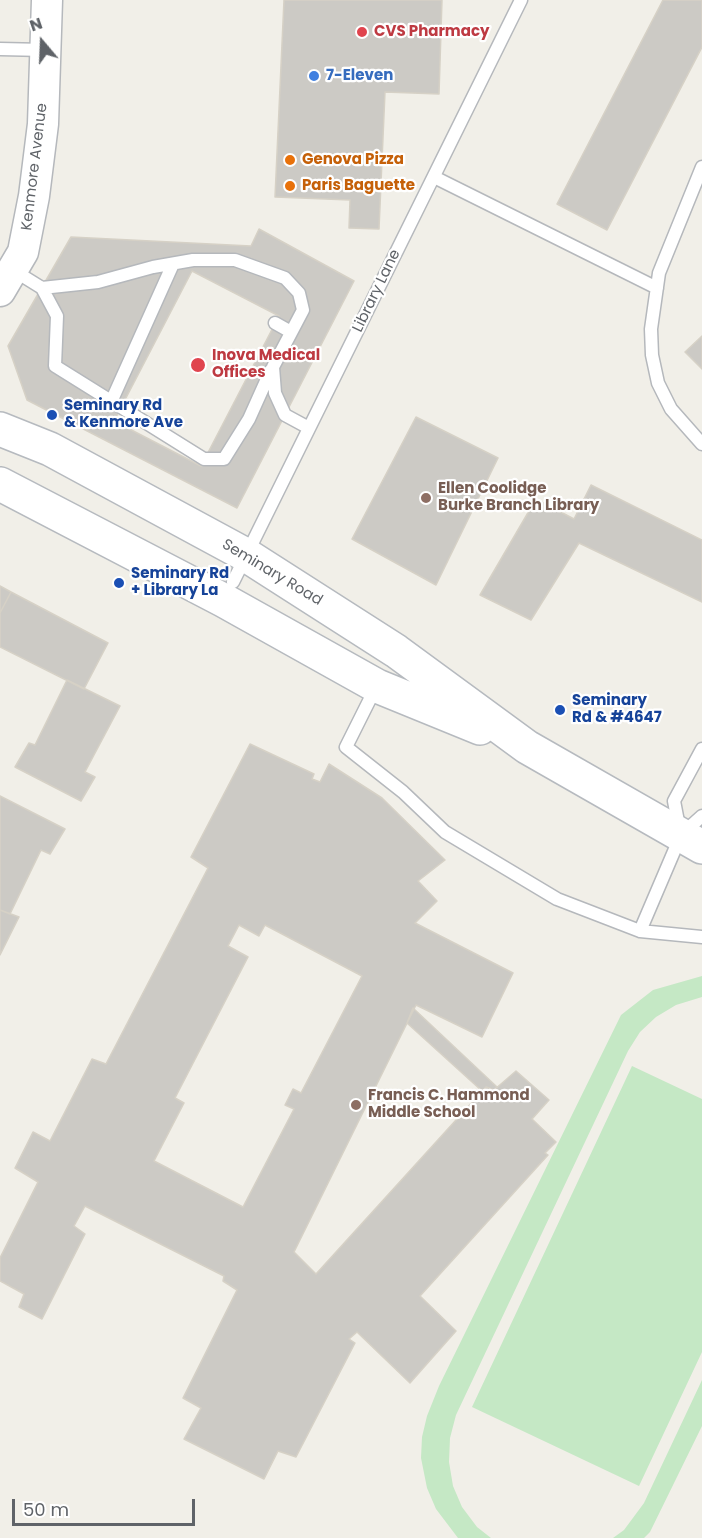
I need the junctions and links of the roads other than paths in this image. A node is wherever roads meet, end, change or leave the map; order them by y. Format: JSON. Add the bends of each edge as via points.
{"nodes":[{"id":1,"x":47,"y":0,"type":"edge"},
{"id":2,"x":521,"y":0,"type":"edge"},
{"id":3,"x":0,"y":49,"type":"edge"},
{"id":4,"x":45,"y":50,"type":"junction"},
{"id":5,"x":702,"y":167,"type":"edge"},
{"id":6,"x":434,"y":177,"type":"junction"},
{"id":7,"x":173,"y":264,"type":"junction"},
{"id":8,"x":6,"y":280,"type":"edge"},
{"id":9,"x":42,"y":288,"type":"junction"},
{"id":10,"x":657,"y":288,"type":"junction"},
{"id":11,"x":275,"y":322,"type":"dead end"},
{"id":12,"x":291,"y":332,"type":"junction"},
{"id":13,"x":273,"y":367,"type":"junction"},
{"id":14,"x":111,"y":402,"type":"junction"},
{"id":15,"x":309,"y":428,"type":"junction"},
{"id":16,"x":0,"y":429,"type":"edge"},
{"id":17,"x":702,"y":444,"type":"edge"},
{"id":18,"x":0,"y":484,"type":"edge"},
{"id":19,"x":239,"y":569,"type":"junction"},
{"id":20,"x":396,"y":651,"type":"junction"},
{"id":21,"x":377,"y":686,"type":"junction"},
{"id":22,"x":527,"y":747,"type":"junction"},
{"id":23,"x":702,"y":749,"type":"edge"},
{"id":24,"x":695,"y":833,"type":"edge"},
{"id":25,"x":640,"y":931,"type":"junction"},
{"id":26,"x":702,"y":937,"type":"edge"}],
"edges":[{"from":1,"to":4,"type":"street","name":"Kenmore Avenue"},
{"from":2,"to":6,"type":"lane","name":"Library Lane"},
{"from":3,"to":4,"type":"lane"},
{"from":4,"to":8,"type":"street","name":"Kenmore Avenue","via":[[43,124],[34,196],[23,252]]},
{"from":5,"to":10,"type":"lane","via":[[659,273]]},
{"from":6,"to":10,"type":"lane"},
{"from":6,"to":15,"type":"lane","name":"Library Lane"},
{"from":7,"to":9,"type":"lane","via":[[98,282]]},
{"from":7,"to":12,"type":"lane","via":[[235,260],[285,278],[299,293],[303,310]]},
{"from":7,"to":14,"type":"lane"},
{"from":8,"to":9,"type":"lane"},
{"from":9,"to":14,"type":"lane","via":[[57,316],[55,366]]},
{"from":10,"to":17,"type":"lane","via":[[651,329],[658,383],[671,409]]},
{"from":11,"to":12,"type":"lane"},
{"from":12,"to":13,"type":"lane"},
{"from":13,"to":14,"type":"lane","via":[[249,419],[224,459],[204,459]]},
{"from":13,"to":15,"type":"lane","via":[[275,393],[285,414]]},
{"from":15,"to":19,"type":"lane","name":"Library Lane"},
{"from":16,"to":19,"type":"main road","name":"Seminary Road","via":[[50,449]]},
{"from":18,"to":21,"type":"main road","name":"Seminary Road","via":[[224,600]]},
{"from":19,"to":20,"type":"main road","name":"Seminary Road"},
{"from":20,"to":21,"type":"main road"},
{"from":20,"to":22,"type":"main road","name":"Seminary Road"},
{"from":21,"to":22,"type":"main road","name":"Seminary Road"},
{"from":21,"to":25,"type":"lane","via":[[346,747],[446,832],[557,899]]},
{"from":22,"to":24,"type":"main road","name":"Seminary Road"},
{"from":23,"to":24,"type":"lane","via":[[674,801]]},
{"from":24,"to":25,"type":"lane"},
{"from":25,"to":26,"type":"lane"}]}
